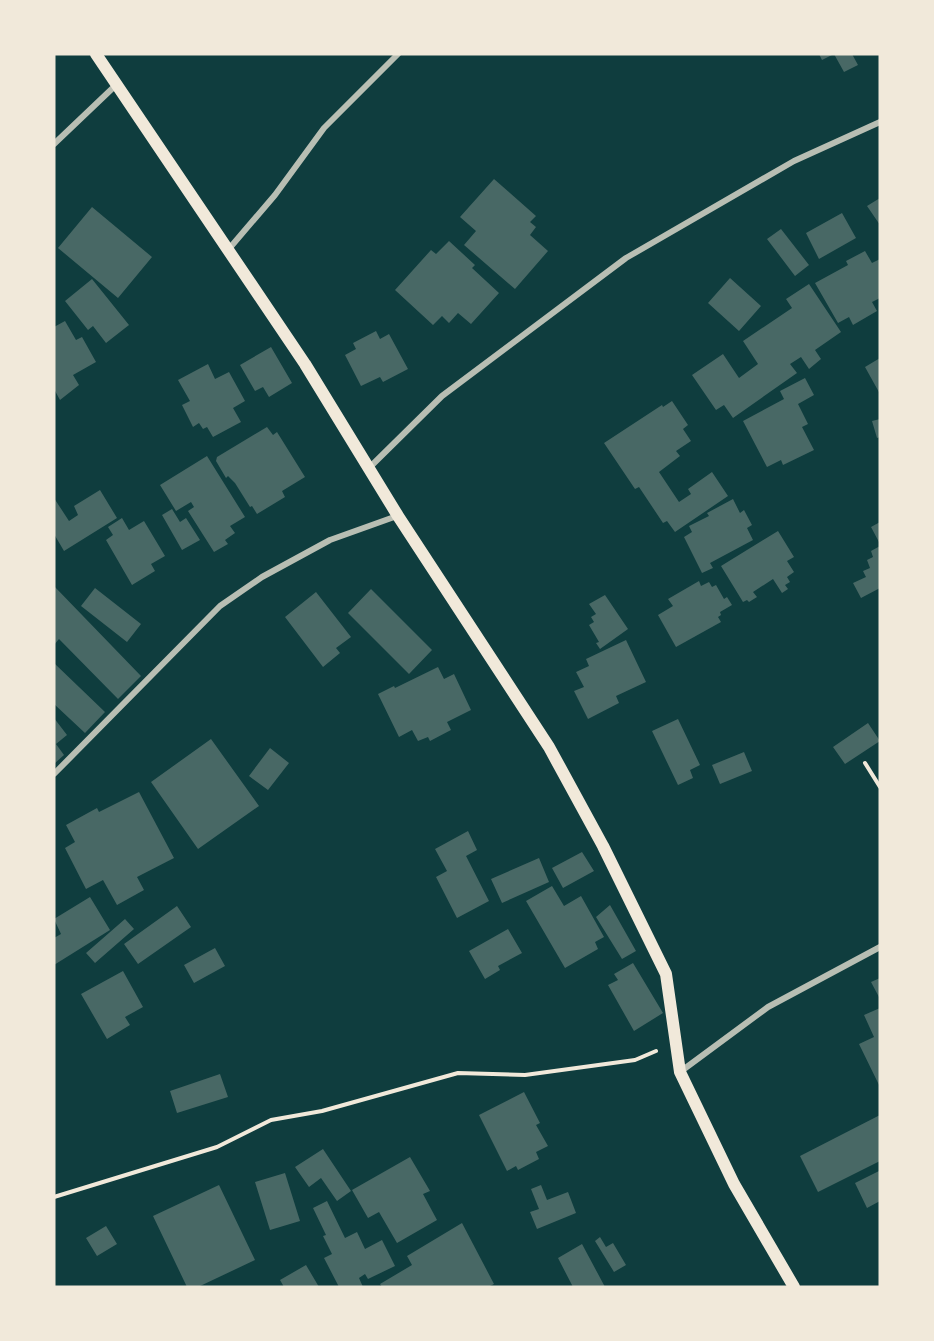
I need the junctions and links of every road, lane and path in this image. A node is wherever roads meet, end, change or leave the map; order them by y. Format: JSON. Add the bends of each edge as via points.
{"nodes":[{"id":1,"x":96,"y":54,"type":"edge"},
{"id":2,"x":398,"y":54,"type":"edge"},
{"id":3,"x":117,"y":84,"type":"junction"},
{"id":4,"x":880,"y":122,"type":"edge"},
{"id":5,"x":54,"y":144,"type":"edge"},
{"id":6,"x":228,"y":250,"type":"junction"},
{"id":7,"x":369,"y":468,"type":"junction"},
{"id":8,"x":398,"y":516,"type":"junction"},
{"id":9,"x":865,"y":763,"type":"dead end"},
{"id":10,"x":54,"y":774,"type":"edge"},
{"id":11,"x":880,"y":787,"type":"edge"},
{"id":12,"x":880,"y":947,"type":"edge"},
{"id":13,"x":675,"y":1042,"type":"junction"},
{"id":14,"x":680,"y":1072,"type":"junction"},
{"id":15,"x":54,"y":1197,"type":"edge"},
{"id":16,"x":794,"y":1287,"type":"edge"}],
"edges":[{"from":1,"to":3,"type":"main road"},
{"from":2,"to":6,"type":"street","via":[[324,128]]},
{"from":3,"to":5,"type":"street"},
{"from":3,"to":6,"type":"main road"},
{"from":4,"to":7,"type":"street","via":[[794,161],[626,258],[442,396]]},
{"from":6,"to":7,"type":"main road","via":[[306,364]]},
{"from":7,"to":8,"type":"main road"},
{"from":8,"to":10,"type":"street","via":[[330,540],[262,577],[220,606]]},
{"from":8,"to":13,"type":"main road","via":[[549,747],[603,846],[666,974]]},
{"from":9,"to":11,"type":"path"},
{"from":12,"to":14,"type":"street","via":[[768,1007]]},
{"from":13,"to":14,"type":"main road"},
{"from":13,"to":15,"type":"path","via":[[635,1060],[525,1075],[458,1073],[322,1111],[271,1120],[217,1147]]},
{"from":14,"to":16,"type":"main road","via":[[734,1184]]}]}
